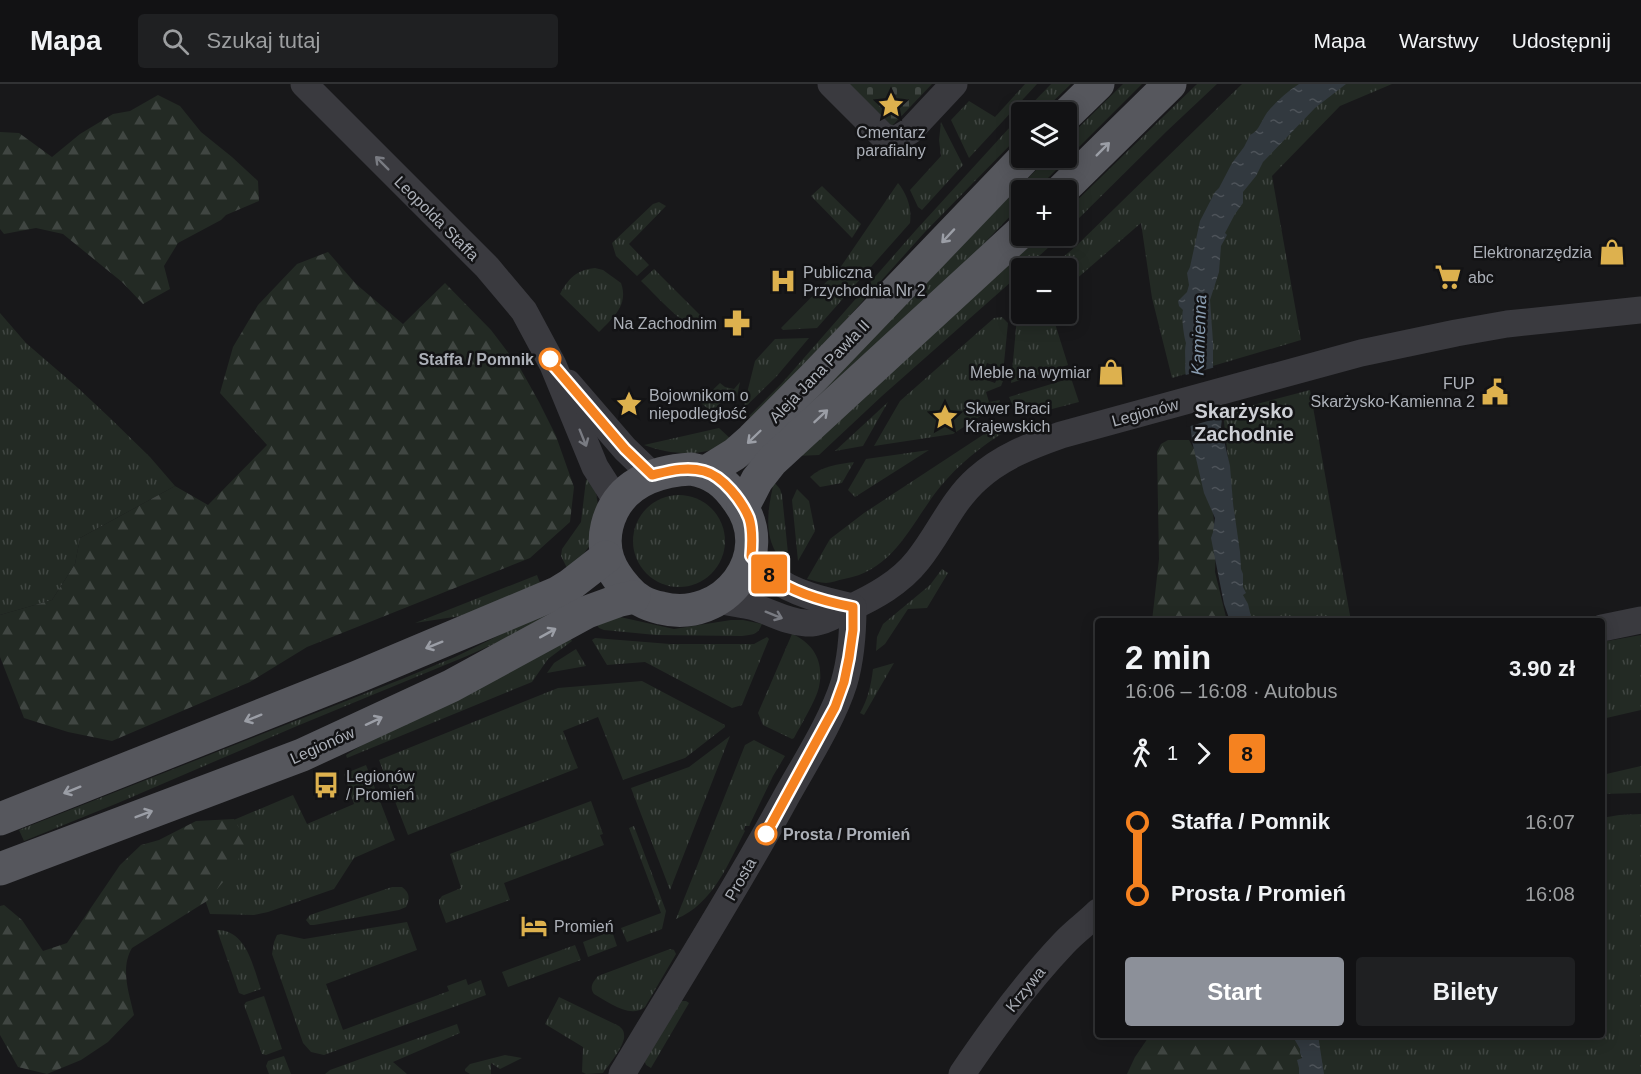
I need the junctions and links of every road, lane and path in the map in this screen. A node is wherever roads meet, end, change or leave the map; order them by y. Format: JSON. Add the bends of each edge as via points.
{"nodes":[{"id":1,"x":304,"y":84,"type":"edge"},
{"id":2,"x":831,"y":84,"type":"edge"},
{"id":3,"x":954,"y":84,"type":"edge"},
{"id":4,"x":1098,"y":84,"type":"edge"},
{"id":5,"x":1170,"y":84,"type":"edge"},
{"id":6,"x":1077,"y":104,"type":"edge"},
{"id":7,"x":1014,"y":168,"type":"edge"},
{"id":8,"x":1072,"y":180,"type":"edge"},
{"id":9,"x":1011,"y":241,"type":"edge"},
{"id":10,"x":1641,"y":310,"type":"edge"},
{"id":11,"x":553,"y":365,"type":"junction"},
{"id":12,"x":706,"y":472,"type":"junction"},
{"id":13,"x":652,"y":475,"type":"junction"},
{"id":14,"x":618,"y":503,"type":"junction"},
{"id":15,"x":743,"y":507,"type":"junction"},
{"id":16,"x":751,"y":556,"type":"junction"},
{"id":17,"x":606,"y":557,"type":"junction"},
{"id":18,"x":634,"y":597,"type":"junction"},
{"id":19,"x":718,"y":600,"type":"junction"},
{"id":20,"x":853,"y":607,"type":"junction"},
{"id":21,"x":1641,"y":620,"type":"edge"},
{"id":22,"x":1605,"y":627,"type":"edge"},
{"id":23,"x":6,"y":816,"type":"edge"},
{"id":24,"x":0,"y":869,"type":"edge"},
{"id":25,"x":1095,"y":915,"type":"edge"},
{"id":26,"x":622,"y":1074,"type":"edge"},
{"id":27,"x":962,"y":1074,"type":"edge"}],
"edges":[{"from":11,"to":1,"type":"street","name":"Leopolda Staffa","one_way":true,"via":[[524,311],[486,267]]},
{"from":2,"to":3,"type":"street","via":[[885,137],[895,140],[910,130]]},
{"from":4,"to":6,"type":"main road"},
{"from":8,"to":5,"type":"main road","one_way":true},
{"from":7,"to":12,"type":"main road","name":"Aleja Jana Pawła II","one_way":true,"via":[[759,432],[735,454]]},
{"from":15,"to":9,"type":"main road","name":"Aleja Jana Pawła II","one_way":true,"via":[[756,480],[772,461]]},
{"from":10,"to":20,"type":"street","name":"Legionów","via":[[1507,324],[1361,352],[1061,435],[1002,459],[975,481],[907,573]]},
{"from":11,"to":13,"type":"street","name":"Leopolda Staffa"},
{"from":11,"to":14,"type":"street","name":"Leopolda Staffa","one_way":true,"via":[[595,467]]},
{"from":12,"to":13,"type":"main road","via":[[691,469]]},
{"from":12,"to":15,"type":"main road","via":[[720,480]]},
{"from":13,"to":14,"type":"main road","via":[[627,491]]},
{"from":14,"to":17,"type":"main road","via":[[607,526]]},
{"from":15,"to":16,"type":"main road","via":[[752,538]]},
{"from":16,"to":19,"type":"main road","via":[[731,590]]},
{"from":16,"to":20,"type":"street","via":[[781,583]]},
{"from":17,"to":18,"type":"main road"},
{"from":17,"to":23,"type":"main road","one_way":true,"via":[[547,597]]},
{"from":18,"to":19,"type":"main road","via":[[670,611],[706,607]]},
{"from":24,"to":18,"type":"main road","name":"Legionów","one_way":true,"via":[[302,755],[450,686],[587,612]]},
{"from":19,"to":20,"type":"street","name":"Legionów","one_way":true,"via":[[804,623],[826,620]]},
{"from":20,"to":26,"type":"street","name":"Prosta","via":[[849,658],[835,707],[766,834]]},
{"from":21,"to":22,"type":"street"},
{"from":25,"to":27,"type":"street","name":"Krzywa","via":[[1032,980]]}]}
